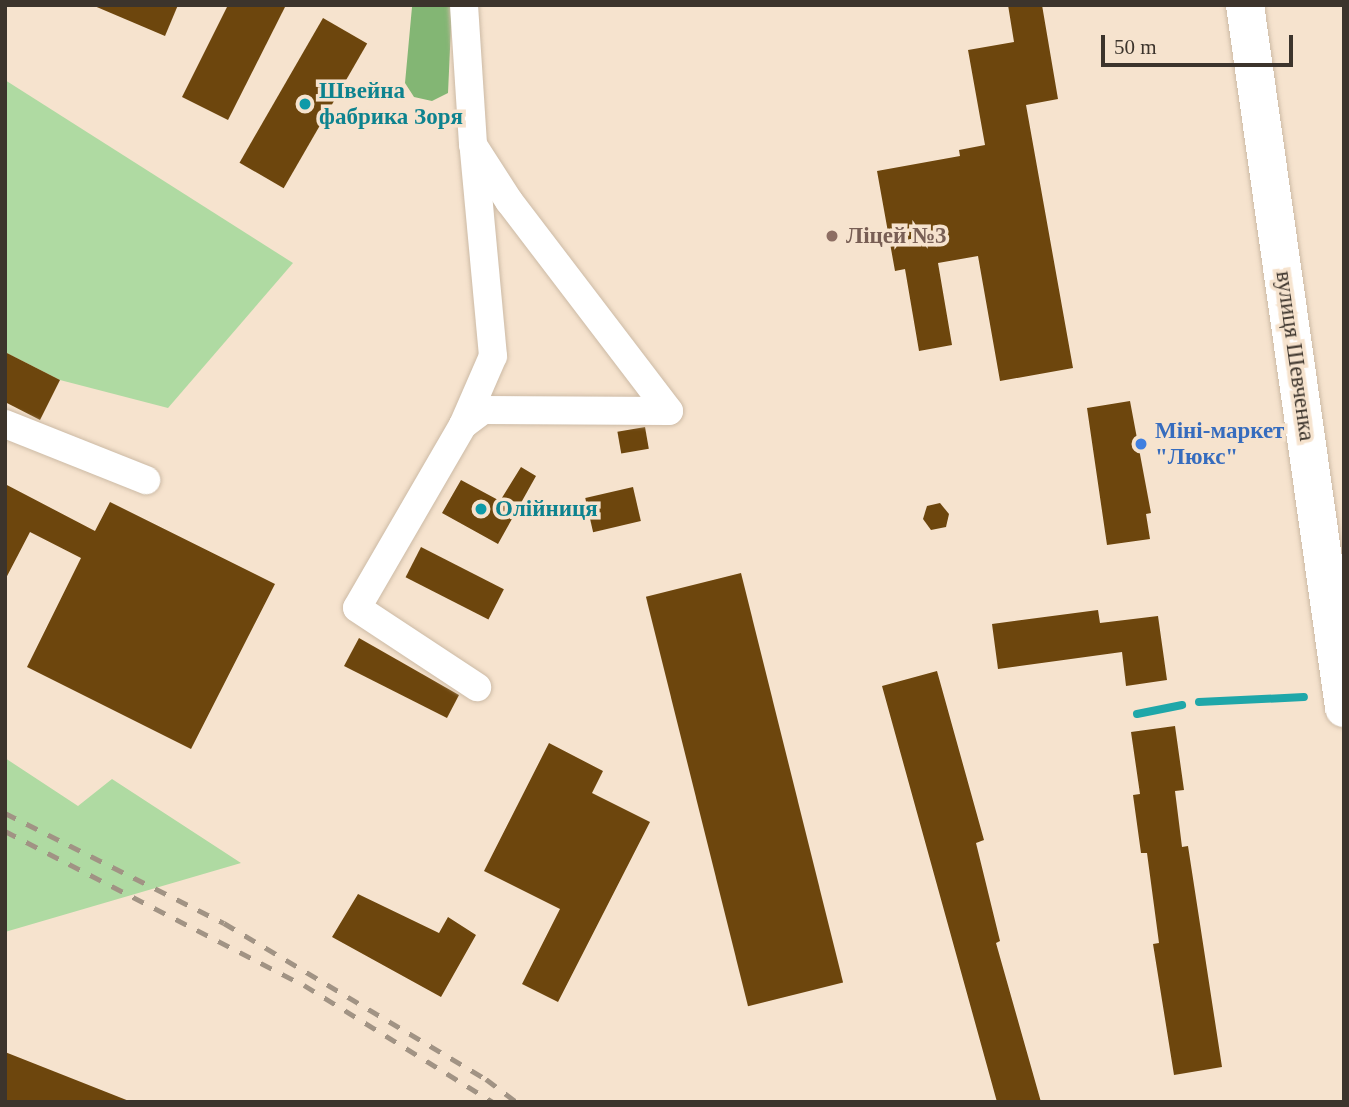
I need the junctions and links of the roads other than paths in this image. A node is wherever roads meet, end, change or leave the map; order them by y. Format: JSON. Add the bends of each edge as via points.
{"nodes":[{"id":1,"x":464,"y":5,"type":"edge"},
{"id":2,"x":1245,"y":5,"type":"edge"},
{"id":3,"x":474,"y":145,"type":"junction"},
{"id":4,"x":5,"y":424,"type":"edge"},
{"id":5,"x":463,"y":425,"type":"junction"},
{"id":6,"x":146,"y":480,"type":"dead end"},
{"id":7,"x":477,"y":687,"type":"dead end"},
{"id":8,"x":1344,"y":708,"type":"edge"}],
"edges":[{"from":1,"to":3,"type":"street"},
{"from":2,"to":8,"type":"main road","name":"вулиця Шевченка"},
{"from":3,"to":5,"type":"street","via":[[493,356]]},
{"from":3,"to":5,"type":"street","via":[[509,201],[668,411],[483,410]]},
{"from":4,"to":6,"type":"street"},
{"from":5,"to":7,"type":"street","via":[[357,608]]}]}
